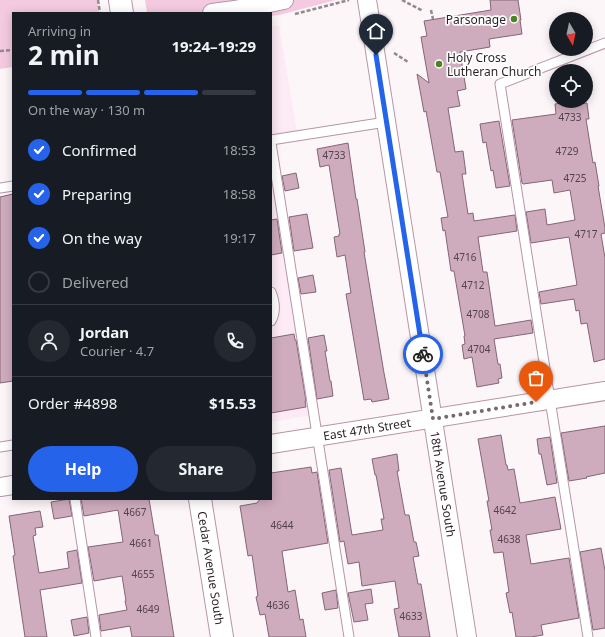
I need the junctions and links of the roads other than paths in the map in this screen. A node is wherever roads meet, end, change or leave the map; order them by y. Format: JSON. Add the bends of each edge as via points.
{"nodes":[{"id":1,"x":120,"y":0,"type":"edge"},
{"id":2,"x":367,"y":0,"type":"edge"},
{"id":3,"x":289,"y":7,"type":"edge"},
{"id":4,"x":122,"y":12,"type":"edge"},
{"id":5,"x":220,"y":12,"type":"edge"},
{"id":6,"x":605,"y":43,"type":"edge"},
{"id":7,"x":386,"y":122,"type":"junction"},
{"id":8,"x":272,"y":142,"type":"edge"},
{"id":9,"x":272,"y":148,"type":"edge"},
{"id":10,"x":12,"y":186,"type":"edge"},
{"id":11,"x":0,"y":188,"type":"edge"},
{"id":12,"x":272,"y":295,"type":"edge"},
{"id":13,"x":272,"y":318,"type":"edge"},
{"id":14,"x":605,"y":391,"type":"edge"},
{"id":15,"x":550,"y":400,"type":"junction"},
{"id":16,"x":433,"y":419,"type":"junction"},
{"id":17,"x":317,"y":437,"type":"junction"},
{"id":18,"x":272,"y":444,"type":"edge"},
{"id":19,"x":12,"y":445,"type":"edge"},
{"id":20,"x":0,"y":447,"type":"edge"},
{"id":21,"x":12,"y":485,"type":"edge"},
{"id":22,"x":0,"y":488,"type":"edge"},
{"id":23,"x":74,"y":500,"type":"edge"},
{"id":24,"x":200,"y":500,"type":"edge"},
{"id":25,"x":96,"y":637,"type":"edge"},
{"id":26,"x":222,"y":637,"type":"edge"},
{"id":27,"x":349,"y":637,"type":"edge"},
{"id":28,"x":467,"y":637,"type":"edge"},
{"id":29,"x":588,"y":637,"type":"edge"}],
"edges":[{"from":1,"to":4,"type":"main road"},
{"from":2,"to":7,"type":"street","name":"18th Avenue South"},
{"from":3,"to":5,"type":"street"},
{"from":6,"to":15,"type":"lane","via":[[500,84]]},
{"from":7,"to":8,"type":"lane"},
{"from":7,"to":16,"type":"street","name":"18th Avenue South"},
{"from":9,"to":17,"type":"lane"},
{"from":10,"to":11,"type":"lane"},
{"from":12,"to":13,"type":"lane","via":[[275,310]]},
{"from":14,"to":15,"type":"street","name":"East 47th Street"},
{"from":15,"to":16,"type":"street","name":"East 47th Street"},
{"from":15,"to":29,"type":"lane"},
{"from":16,"to":17,"type":"street","name":"East 47th Street"},
{"from":16,"to":28,"type":"street","name":"18th Avenue South"},
{"from":17,"to":18,"type":"street","name":"East 47th Street"},
{"from":17,"to":27,"type":"lane"},
{"from":19,"to":20,"type":"lane"},
{"from":21,"to":22,"type":"street"},
{"from":23,"to":25,"type":"lane"},
{"from":24,"to":26,"type":"main road","name":"Cedar Avenue South"}]}
